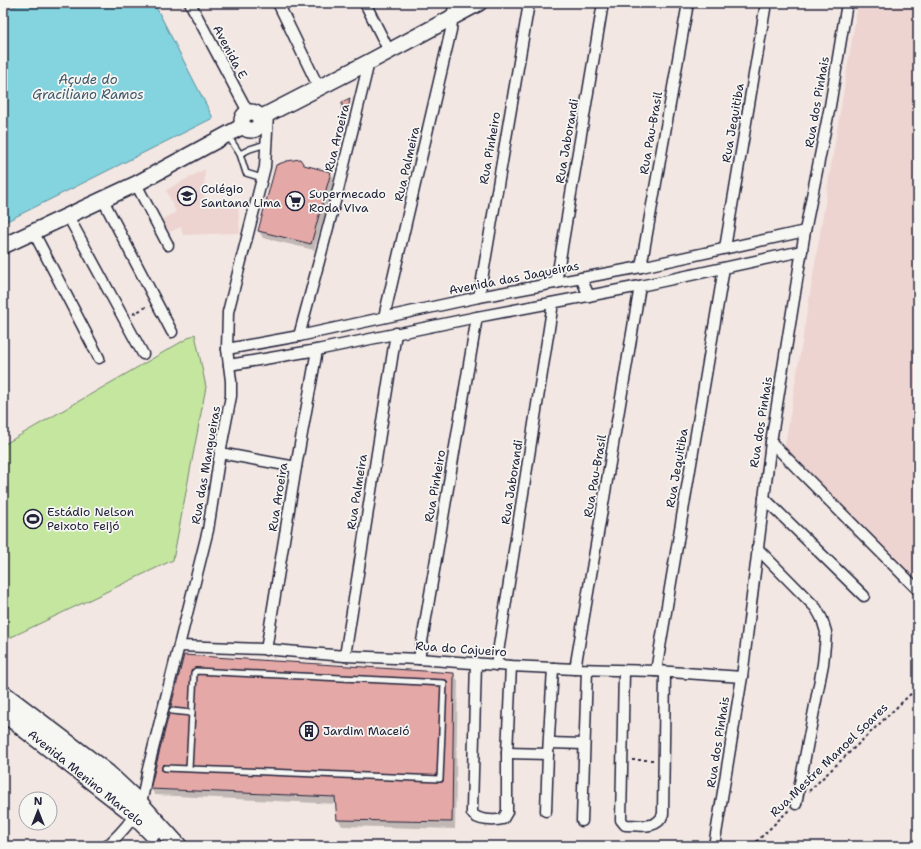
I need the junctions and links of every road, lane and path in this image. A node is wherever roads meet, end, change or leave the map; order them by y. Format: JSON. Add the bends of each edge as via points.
{"nodes":[{"id":1,"x":190,"y":3,"type":"edge"},
{"id":2,"x":278,"y":3,"type":"edge"},
{"id":3,"x":365,"y":3,"type":"edge"},
{"id":4,"x":479,"y":3,"type":"edge"},
{"id":5,"x":529,"y":3,"type":"edge"},
{"id":6,"x":603,"y":3,"type":"edge"},
{"id":7,"x":688,"y":3,"type":"edge"},
{"id":8,"x":766,"y":3,"type":"edge"},
{"id":9,"x":847,"y":3,"type":"edge"},
{"id":10,"x":454,"y":10,"type":"edge"},
{"id":11,"x":389,"y":51,"type":"junction"},
{"id":12,"x":370,"y":62,"type":"junction"},
{"id":13,"x":319,"y":88,"type":"junction"},
{"id":14,"x":255,"y":118,"type":"junction"},
{"id":15,"x":228,"y":136,"type":"junction"},
{"id":16,"x":267,"y":144,"type":"junction"},
{"id":17,"x":240,"y":154,"type":"junction"},
{"id":18,"x":262,"y":178,"type":"junction"},
{"id":19,"x":136,"y":184,"type":"junction"},
{"id":20,"x":103,"y":200,"type":"junction"},
{"id":21,"x":68,"y":216,"type":"junction"},
{"id":22,"x":34,"y":231,"type":"junction"},
{"id":23,"x":805,"y":231,"type":"junction"},
{"id":24,"x":3,"y":246,"type":"edge"},
{"id":25,"x":168,"y":246,"type":"dead end"},
{"id":26,"x":725,"y":248,"type":"junction"},
{"id":27,"x":802,"y":251,"type":"junction"},
{"id":28,"x":641,"y":267,"type":"junction"},
{"id":29,"x":724,"y":268,"type":"junction"},
{"id":30,"x":581,"y":278,"type":"junction"},
{"id":31,"x":556,"y":283,"type":"junction"},
{"id":32,"x":640,"y":286,"type":"junction"},
{"id":33,"x":589,"y":296,"type":"junction"},
{"id":34,"x":478,"y":297,"type":"junction"},
{"id":35,"x":157,"y":302,"type":"junction"},
{"id":36,"x":553,"y":304,"type":"junction"},
{"id":37,"x":384,"y":317,"type":"junction"},
{"id":38,"x":477,"y":317,"type":"junction"},
{"id":39,"x":123,"y":319,"type":"junction"},
{"id":40,"x":172,"y":332,"type":"dead end"},
{"id":41,"x":396,"y":333,"type":"junction"},
{"id":42,"x":299,"y":336,"type":"junction"},
{"id":43,"x":227,"y":349,"type":"junction"},
{"id":44,"x":318,"y":350,"type":"junction"},
{"id":45,"x":143,"y":354,"type":"dead end"},
{"id":46,"x":99,"y":358,"type":"dead end"},
{"id":47,"x":229,"y":365,"type":"junction"},
{"id":48,"x":771,"y":442,"type":"junction"},
{"id":49,"x":220,"y":452,"type":"junction"},
{"id":50,"x":296,"y":467,"type":"junction"},
{"id":51,"x":764,"y":498,"type":"junction"},
{"id":52,"x":757,"y":548,"type":"junction"},
{"id":53,"x":918,"y":590,"type":"edge"},
{"id":54,"x":864,"y":596,"type":"dead end"},
{"id":55,"x":179,"y":646,"type":"junction"},
{"id":56,"x":266,"y":650,"type":"junction"},
{"id":57,"x":345,"y":656,"type":"junction"},
{"id":58,"x":419,"y":659,"type":"junction"},
{"id":59,"x":476,"y":663,"type":"junction"},
{"id":60,"x":496,"y":665,"type":"junction"},
{"id":61,"x":511,"y":666,"type":"junction"},
{"id":62,"x":553,"y":668,"type":"junction"},
{"id":63,"x":575,"y":670,"type":"junction"},
{"id":64,"x":587,"y":670,"type":"junction"},
{"id":65,"x":624,"y":671,"type":"junction"},
{"id":66,"x":660,"y":672,"type":"junction"},
{"id":67,"x":742,"y":677,"type":"junction"},
{"id":68,"x":918,"y":687,"type":"edge"},
{"id":69,"x":3,"y":694,"type":"edge"},
{"id":70,"x":168,"y":710,"type":"junction"},
{"id":71,"x":3,"y":712,"type":"edge"},
{"id":72,"x":192,"y":713,"type":"junction"},
{"id":73,"x":548,"y":743,"type":"junction"},
{"id":74,"x":584,"y":744,"type":"junction"},
{"id":75,"x":507,"y":753,"type":"junction"},
{"id":76,"x":548,"y":754,"type":"junction"},
{"id":77,"x":623,"y":760,"type":"junction"},
{"id":78,"x":664,"y":760,"type":"junction"},
{"id":79,"x":165,"y":768,"type":"dead end"},
{"id":80,"x":190,"y":769,"type":"junction"},
{"id":81,"x":796,"y":804,"type":"junction"},
{"id":82,"x":137,"y":810,"type":"junction"},
{"id":83,"x":546,"y":812,"type":"dead end"},
{"id":84,"x":582,"y":821,"type":"dead end"},
{"id":85,"x":107,"y":846,"type":"edge"},
{"id":86,"x":166,"y":846,"type":"edge"},
{"id":87,"x":178,"y":846,"type":"edge"},
{"id":88,"x":714,"y":846,"type":"edge"},
{"id":89,"x":752,"y":846,"type":"edge"}],
"edges":[{"from":1,"to":14,"type":"street","name":"Avenida E"},
{"from":2,"to":13,"type":"street"},
{"from":3,"to":11,"type":"street"},
{"from":4,"to":10,"type":"street"},
{"from":5,"to":34,"type":"street","name":"Rua Pinheiro"},
{"from":6,"to":31,"type":"street","name":"Rua Jaborandi"},
{"from":7,"to":28,"type":"street","name":"Rua Pau-Brasil"},
{"from":8,"to":26,"type":"street","name":"Rua Jequitiba"},
{"from":9,"to":23,"type":"street","name":"Rua dos Pinhais"},
{"from":10,"to":11,"type":"street"},
{"from":10,"to":37,"type":"street","name":"Rua Palmeira"},
{"from":11,"to":12,"type":"street"},
{"from":12,"to":13,"type":"street"},
{"from":12,"to":42,"type":"street","name":"Rua Aroeira"},
{"from":13,"to":14,"type":"street"},
{"from":14,"to":15,"type":"street"},
{"from":14,"to":16,"type":"street","name":"Rua das Mangueiras"},
{"from":15,"to":17,"type":"lane"},
{"from":15,"to":19,"type":"street"},
{"from":16,"to":17,"type":"lane"},
{"from":16,"to":18,"type":"street","name":"Rua das Mangueiras"},
{"from":17,"to":18,"type":"lane","via":[[246,173]]},
{"from":18,"to":43,"type":"street","name":"Rua das Mangueiras","via":[[228,312]]},
{"from":19,"to":20,"type":"street"},
{"from":19,"to":25,"type":"street"},
{"from":20,"to":21,"type":"street"},
{"from":20,"to":35,"type":"street"},
{"from":21,"to":22,"type":"street"},
{"from":21,"to":39,"type":"street"},
{"from":22,"to":24,"type":"street"},
{"from":22,"to":46,"type":"street"},
{"from":23,"to":26,"type":"street","name":"Avenida das Jaqueiras"},
{"from":23,"to":27,"type":"street","name":"Rua dos Pinhais"},
{"from":26,"to":28,"type":"street","name":"Avenida das Jaqueiras"},
{"from":27,"to":29,"type":"street"},
{"from":27,"to":48,"type":"street","name":"Rua dos Pinhais"},
{"from":28,"to":30,"type":"street","name":"Avenida das Jaqueiras"},
{"from":29,"to":32,"type":"street"},
{"from":29,"to":66,"type":"street","name":"Rua Jequitiba"},
{"from":30,"to":31,"type":"street","name":"Avenida das Jaqueiras"},
{"from":30,"to":33,"type":"street"},
{"from":31,"to":34,"type":"street","name":"Avenida das Jaqueiras"},
{"from":32,"to":33,"type":"street"},
{"from":32,"to":63,"type":"street","name":"Rua Pau-Brasil"},
{"from":33,"to":36,"type":"street"},
{"from":34,"to":37,"type":"street","name":"Avenida das Jaqueiras"},
{"from":35,"to":39,"type":"path"},
{"from":35,"to":40,"type":"street"},
{"from":36,"to":38,"type":"street"},
{"from":36,"to":60,"type":"street","name":"Rua Jaborandi"},
{"from":37,"to":42,"type":"street","name":"Avenida das Jaqueiras"},
{"from":38,"to":41,"type":"street"},
{"from":38,"to":58,"type":"street","name":"Rua Pinheiro"},
{"from":39,"to":45,"type":"street"},
{"from":41,"to":44,"type":"street"},
{"from":41,"to":57,"type":"street","name":"Rua Palmeira"},
{"from":42,"to":43,"type":"street","name":"Avenida das Jaqueiras"},
{"from":43,"to":47,"type":"street","name":"Rua das Mangueiras"},
{"from":44,"to":47,"type":"street"},
{"from":44,"to":50,"type":"street","name":"Rua Aroeira"},
{"from":47,"to":49,"type":"street","name":"Rua das Mangueiras","via":[[231,396]]},
{"from":48,"to":51,"type":"street","name":"Rua dos Pinhais"},
{"from":48,"to":53,"type":"street"},
{"from":49,"to":50,"type":"street"},
{"from":49,"to":55,"type":"street","name":"Rua das Mangueiras","via":[[208,530]]},
{"from":50,"to":56,"type":"street","name":"Rua Aroeira"},
{"from":51,"to":52,"type":"street","name":"Rua dos Pinhais"},
{"from":51,"to":54,"type":"street"},
{"from":52,"to":67,"type":"street","name":"Rua dos Pinhais"},
{"from":52,"to":81,"type":"street","via":[[816,608],[826,632],[823,664]]},
{"from":55,"to":56,"type":"street","name":"Rua do Cajueiro"},
{"from":55,"to":70,"type":"street","name":"Rua das Mangueiras"},
{"from":56,"to":57,"type":"street","name":"Rua do Cajueiro"},
{"from":57,"to":58,"type":"street","name":"Rua do Cajueiro"},
{"from":58,"to":59,"type":"street","name":"Rua do Cajueiro"},
{"from":59,"to":60,"type":"street","name":"Rua do Cajueiro"},
{"from":59,"to":75,"type":"street","via":[[472,814],[478,818],[499,820],[506,816]]},
{"from":60,"to":61,"type":"street","name":"Rua do Cajueiro"},
{"from":61,"to":62,"type":"street","name":"Rua do Cajueiro"},
{"from":61,"to":75,"type":"street"},
{"from":62,"to":63,"type":"street","name":"Rua do Cajueiro"},
{"from":62,"to":73,"type":"street"},
{"from":63,"to":64,"type":"street","name":"Rua do Cajueiro"},
{"from":64,"to":65,"type":"street","name":"Rua do Cajueiro"},
{"from":64,"to":74,"type":"street"},
{"from":65,"to":66,"type":"street","name":"Rua do Cajueiro"},
{"from":65,"to":77,"type":"street"},
{"from":66,"to":67,"type":"street","name":"Rua do Cajueiro"},
{"from":66,"to":78,"type":"street","name":"Rua Jequitiba"},
{"from":67,"to":88,"type":"street","name":"Rua dos Pinhais"},
{"from":68,"to":81,"type":"path","name":"Rua Mestre Manoel Soares"},
{"from":69,"to":82,"type":"main road","name":"Avenida Menino Marcelo","via":[[107,773]]},
{"from":70,"to":72,"type":"lane"},
{"from":70,"to":82,"type":"street","name":"Rua das Mangueiras"},
{"from":71,"to":82,"type":"main road","name":"Avenida Menino Marcelo"},
{"from":72,"to":80,"type":"lane"},
{"from":72,"to":80,"type":"lane","via":[[196,671],[444,684],[440,779]]},
{"from":73,"to":74,"type":"street"},
{"from":73,"to":76,"type":"street"},
{"from":74,"to":84,"type":"street"},
{"from":75,"to":76,"type":"street"},
{"from":76,"to":83,"type":"street"},
{"from":77,"to":78,"type":"path"},
{"from":77,"to":78,"type":"street","name":"Rua Jequitiba","via":[[621,820],[624,824],[643,825],[655,825],[662,819]]},
{"from":79,"to":80,"type":"lane"},
{"from":81,"to":89,"type":"path","name":"Rua Mestre Manoel Soares"},
{"from":82,"to":85,"type":"street","via":[[118,836]]},
{"from":82,"to":86,"type":"main road","name":"Avenida Menino Marcelo"},
{"from":82,"to":87,"type":"main road","name":"Avenida Menino Marcelo"}]}
